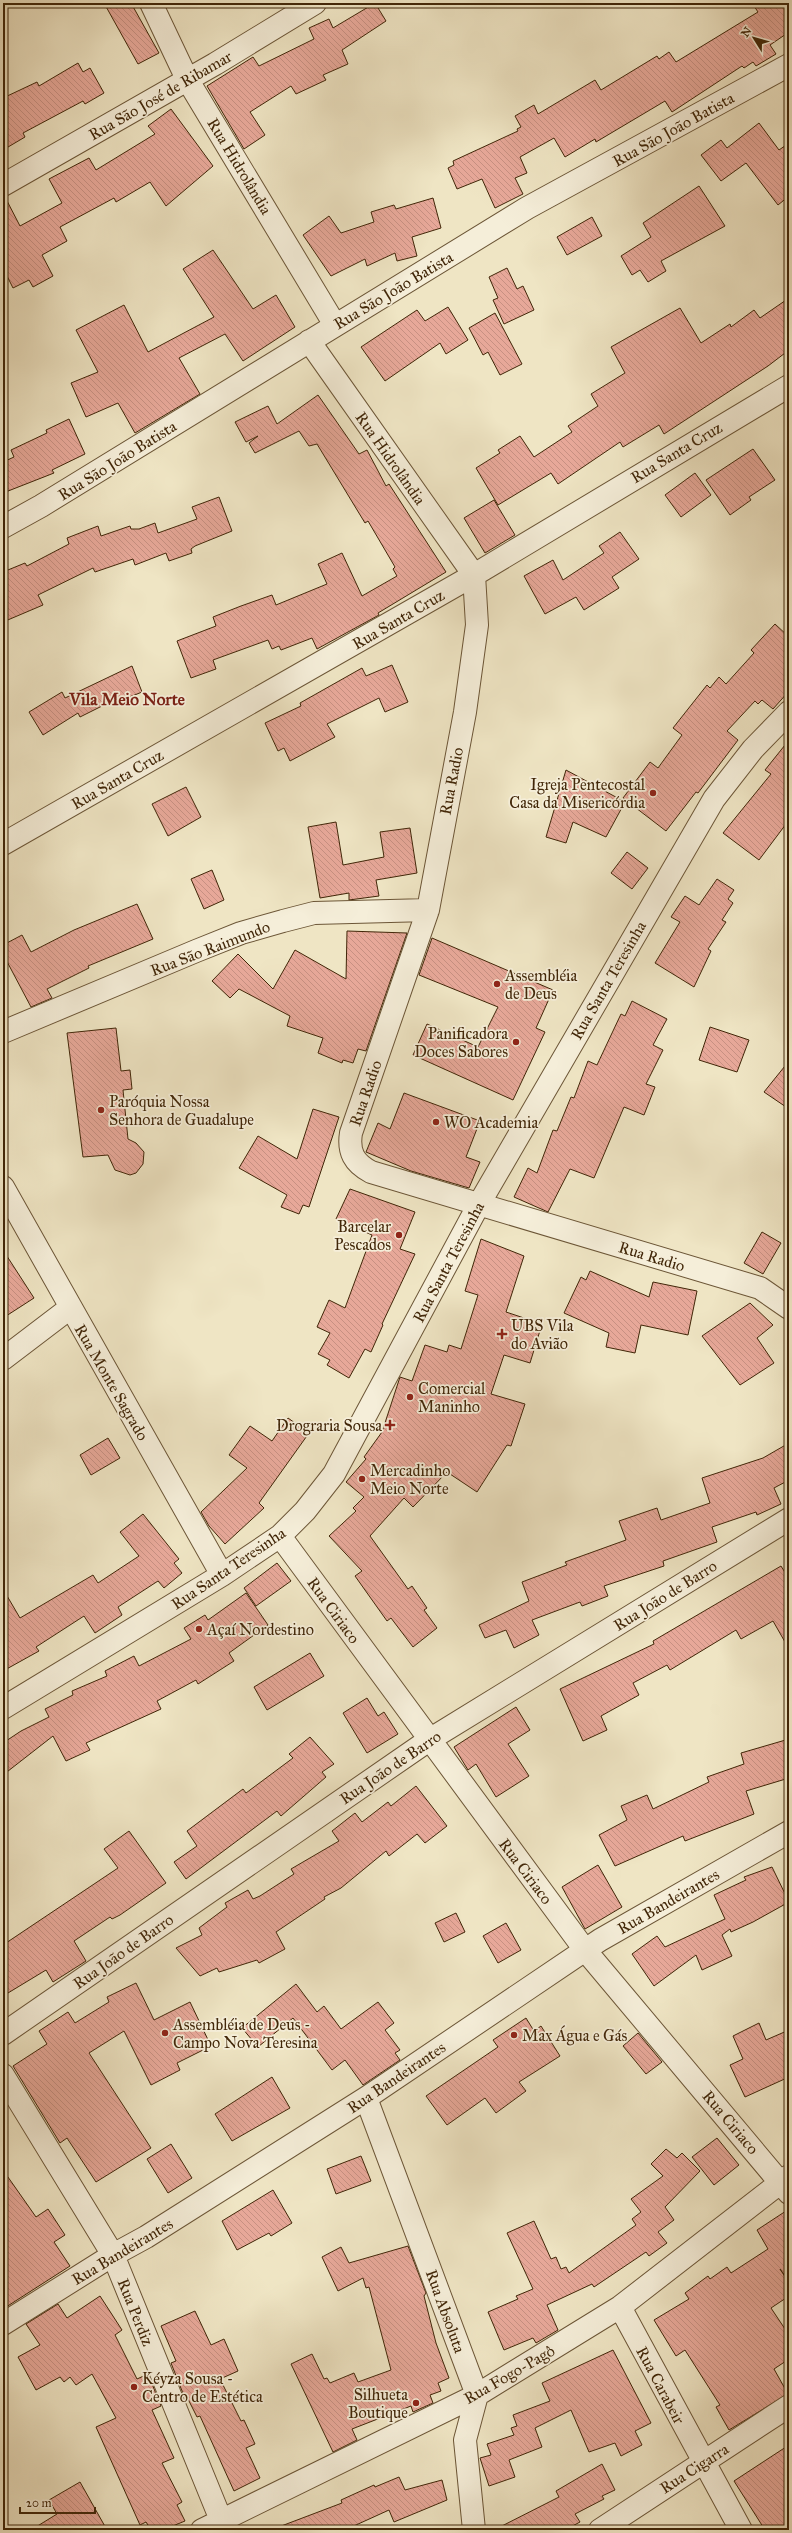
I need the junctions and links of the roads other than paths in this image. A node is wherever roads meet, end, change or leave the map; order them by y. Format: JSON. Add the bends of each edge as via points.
{"nodes":[{"id":1,"x":151,"y":3,"type":"edge"},
{"id":2,"x":315,"y":3,"type":"edge"},
{"id":3,"x":789,"y":65,"type":"edge"},
{"id":4,"x":187,"y":79,"type":"junction"},
{"id":5,"x":3,"y":185,"type":"edge"},
{"id":6,"x":335,"y":325,"type":"junction"},
{"id":7,"x":309,"y":341,"type":"junction"},
{"id":8,"x":789,"y":386,"type":"edge"},
{"id":9,"x":3,"y":527,"type":"edge"},
{"id":10,"x":474,"y":575,"type":"junction"},
{"id":11,"x":789,"y":712,"type":"edge"},
{"id":12,"x":3,"y":844,"type":"edge"},
{"id":13,"x":428,"y":910,"type":"junction"},
{"id":14,"x":3,"y":1032,"type":"edge"},
{"id":15,"x":3,"y":1187,"type":"edge"},
{"id":16,"x":479,"y":1204,"type":"junction"},
{"id":17,"x":70,"y":1308,"type":"junction"},
{"id":18,"x":789,"y":1308,"type":"edge"},
{"id":19,"x":3,"y":1359,"type":"edge"},
{"id":20,"x":789,"y":1519,"type":"edge"},
{"id":21,"x":280,"y":1536,"type":"junction"},
{"id":22,"x":222,"y":1575,"type":"junction"},
{"id":23,"x":3,"y":1708,"type":"edge"},
{"id":24,"x":429,"y":1740,"type":"junction"},
{"id":25,"x":789,"y":1832,"type":"edge"},
{"id":26,"x":585,"y":1950,"type":"junction"},
{"id":27,"x":3,"y":2034,"type":"edge"},
{"id":28,"x":3,"y":2075,"type":"edge"},
{"id":29,"x":366,"y":2098,"type":"junction"},
{"id":30,"x":786,"y":2184,"type":"edge"},
{"id":31,"x":113,"y":2255,"type":"junction"},
{"id":32,"x":620,"y":2307,"type":"junction"},
{"id":33,"x":3,"y":2324,"type":"edge"},
{"id":34,"x":477,"y":2395,"type":"junction"},
{"id":35,"x":789,"y":2406,"type":"edge"},
{"id":36,"x":702,"y":2462,"type":"junction"},
{"id":37,"x":212,"y":2525,"type":"edge"},
{"id":38,"x":474,"y":2530,"type":"edge"},
{"id":39,"x":600,"y":2530,"type":"edge"},
{"id":40,"x":741,"y":2530,"type":"edge"}],
"edges":[{"from":1,"to":4,"type":"street","name":"Rua Hidrolândia"},
{"from":2,"to":4,"type":"street","name":"Rua São José de Ribamar"},
{"from":3,"to":6,"type":"street","name":"Rua São João Batista","via":[[527,208]]},
{"from":4,"to":5,"type":"street","name":"Rua São José de Ribamar"},
{"from":4,"to":6,"type":"street","name":"Rua Hidrolândia"},
{"from":6,"to":7,"type":"street","name":"Rua São João Batista"},
{"from":7,"to":9,"type":"street","name":"Rua São João Batista"},
{"from":7,"to":10,"type":"street","name":"Rua Hidrolândia"},
{"from":8,"to":10,"type":"street","name":"Rua Santa Cruz"},
{"from":10,"to":12,"type":"street","name":"Rua Santa Cruz"},
{"from":10,"to":13,"type":"street","name":"Rua Radio","via":[[477,625],[472,669]]},
{"from":11,"to":16,"type":"street","name":"Rua Santa Teresinha","via":[[753,749],[714,799]]},
{"from":13,"to":14,"type":"street","name":"Rua São Raimundo","via":[[314,913],[262,927],[196,951]]},
{"from":13,"to":16,"type":"street","name":"Rua Radio","via":[[354,1123],[350,1150],[358,1164],[371,1172]]},
{"from":15,"to":17,"type":"street","name":"Rua Monte Sagrado"},
{"from":16,"to":18,"type":"street","name":"Rua Radio","via":[[760,1288]]},
{"from":16,"to":21,"type":"street","name":"Rua Santa Teresinha","via":[[334,1474],[305,1511]]},
{"from":17,"to":19,"type":"street"},
{"from":17,"to":22,"type":"street","name":"Rua Monte Sagrado"},
{"from":20,"to":24,"type":"street","name":"Rua João de Barro"},
{"from":21,"to":22,"type":"street","name":"Rua Santa Teresinha"},
{"from":21,"to":24,"type":"street","name":"Rua Ciriaco"},
{"from":22,"to":23,"type":"street","name":"Rua Santa Teresinha"},
{"from":24,"to":26,"type":"street","name":"Rua Ciriaco"},
{"from":24,"to":27,"type":"street","name":"Rua João de Barro"},
{"from":25,"to":26,"type":"street","name":"Rua Bandeirantes"},
{"from":26,"to":29,"type":"street","name":"Rua Bandeirantes"},
{"from":26,"to":30,"type":"street","name":"Rua Ciriaco"},
{"from":28,"to":31,"type":"street","name":"Rua Perdiz"},
{"from":29,"to":31,"type":"street","name":"Rua Bandeirantes","via":[[146,2237]]},
{"from":29,"to":34,"type":"street","name":"Rua Absoluta"},
{"from":30,"to":32,"type":"street","name":"Rua Fogo-Pagô"},
{"from":31,"to":33,"type":"street","name":"Rua Bandeirantes"},
{"from":31,"to":37,"type":"street","name":"Rua Perdiz"},
{"from":32,"to":34,"type":"street","name":"Rua Fogo-Pagô"},
{"from":32,"to":36,"type":"street","name":"Rua Carabeir"},
{"from":34,"to":37,"type":"street","name":"Rua Fogo-Pagô"},
{"from":34,"to":38,"type":"street","via":[[465,2440]]},
{"from":35,"to":36,"type":"street","name":"Rua Cigarra"},
{"from":36,"to":39,"type":"street","name":"Rua Cigarra"},
{"from":36,"to":40,"type":"street","name":"Rua Carabeir"}]}
